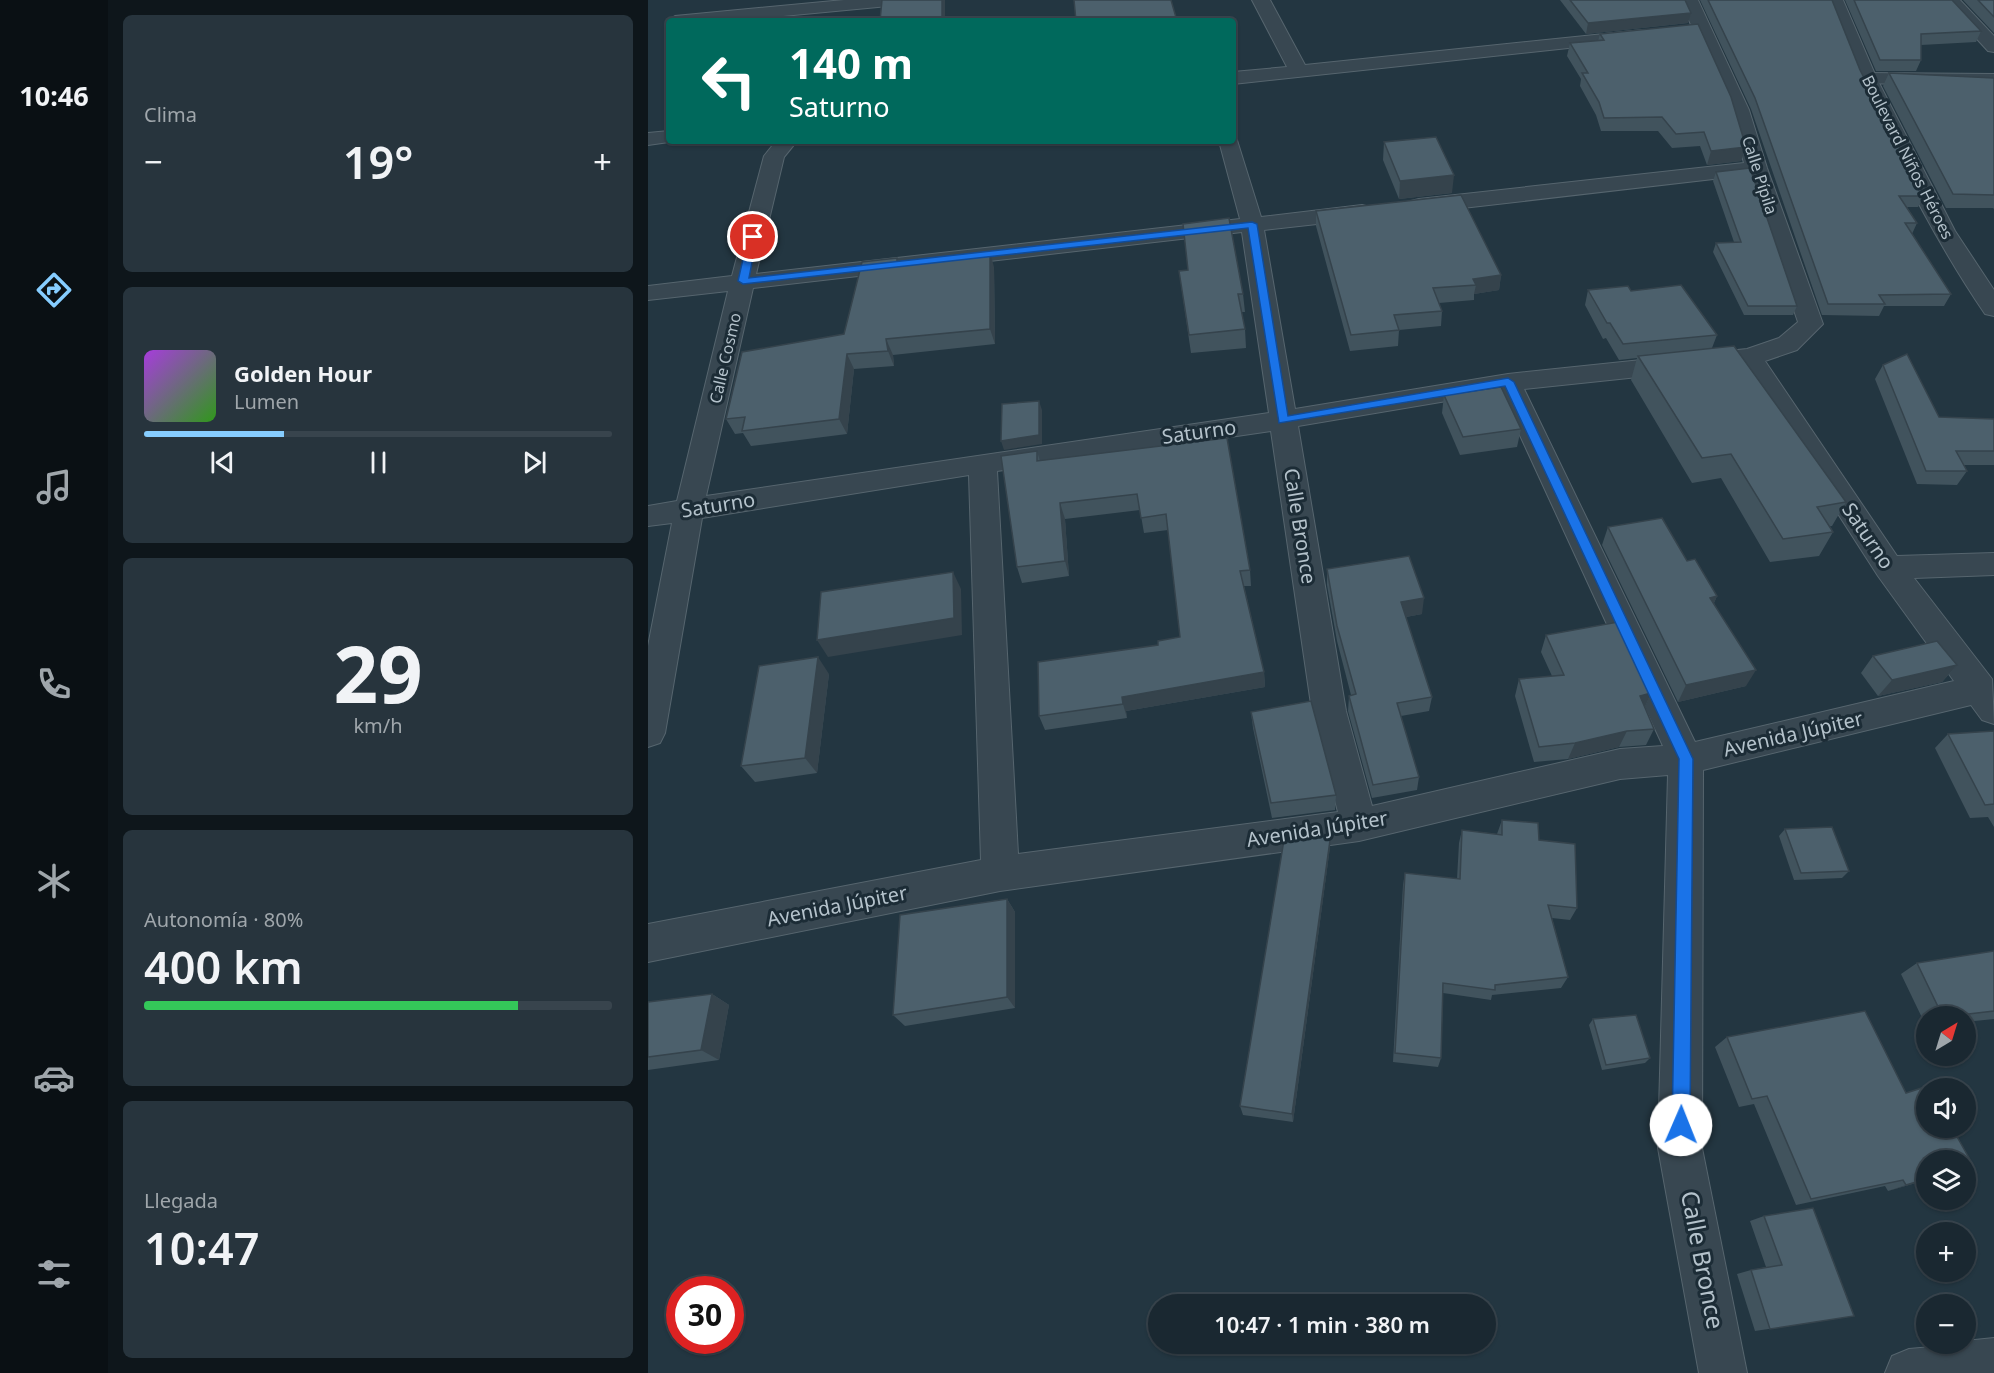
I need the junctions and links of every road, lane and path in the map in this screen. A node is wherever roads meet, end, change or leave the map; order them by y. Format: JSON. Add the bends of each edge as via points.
{"nodes":[{"id":1,"x":899,"y":0,"type":"edge"},
{"id":2,"x":1261,"y":0,"type":"edge"},
{"id":3,"x":1689,"y":0,"type":"edge"},
{"id":4,"x":1834,"y":0,"type":"edge"},
{"id":5,"x":1950,"y":0,"type":"edge"},
{"id":6,"x":875,"y":1,"type":"edge"},
{"id":7,"x":707,"y":18,"type":"edge"},
{"id":8,"x":872,"y":18,"type":"edge"},
{"id":9,"x":1703,"y":29,"type":"junction"},
{"id":10,"x":1680,"y":31,"type":"edge"},
{"id":11,"x":1657,"y":34,"type":"edge"},
{"id":12,"x":1994,"y":47,"type":"edge"},
{"id":13,"x":1299,"y":71,"type":"junction"},
{"id":14,"x":1236,"y":78,"type":"edge"},
{"id":15,"x":1868,"y":80,"type":"junction"},
{"id":16,"x":1994,"y":80,"type":"edge"},
{"id":17,"x":666,"y":137,"type":"edge"},
{"id":18,"x":648,"y":139,"type":"edge"},
{"id":19,"x":784,"y":144,"type":"edge"},
{"id":20,"x":1230,"y":144,"type":"edge"},
{"id":21,"x":1756,"y":168,"type":"junction"},
{"id":22,"x":1252,"y":224,"type":"junction"},
{"id":23,"x":743,"y":281,"type":"junction"},
{"id":24,"x":648,"y":293,"type":"edge"},
{"id":25,"x":1994,"y":309,"type":"edge"},
{"id":26,"x":1788,"y":344,"type":"joint"},
{"id":27,"x":1750,"y":357,"type":"junction"},
{"id":28,"x":1508,"y":382,"type":"junction"},
{"id":29,"x":1283,"y":420,"type":"junction"},
{"id":30,"x":983,"y":463,"type":"junction"},
{"id":31,"x":689,"y":510,"type":"junction"},
{"id":32,"x":648,"y":516,"type":"edge"},
{"id":33,"x":1994,"y":564,"type":"edge"},
{"id":34,"x":1889,"y":568,"type":"junction"},
{"id":35,"x":1987,"y":700,"type":"edge"},
{"id":36,"x":648,"y":733,"type":"edge"},
{"id":37,"x":1686,"y":759,"type":"junction"},
{"id":38,"x":1359,"y":825,"type":"junction"},
{"id":39,"x":1000,"y":874,"type":"junction"},
{"id":40,"x":648,"y":943,"type":"edge"},
{"id":41,"x":1994,"y":1362,"type":"edge"},
{"id":42,"x":1723,"y":1373,"type":"edge"},
{"id":43,"x":1909,"y":1373,"type":"edge"}],
"edges":[{"from":1,"to":6,"type":"street"},
{"from":2,"to":13,"type":"street"},
{"from":3,"to":9,"type":"street","name":"Calle Pípila"},
{"from":4,"to":15,"type":"street","name":"Boulevard Niños Héroes"},
{"from":5,"to":12,"type":"street"},
{"from":6,"to":7,"type":"street"},
{"from":6,"to":8,"type":"street"},
{"from":9,"to":10,"type":"street"},
{"from":9,"to":21,"type":"street","name":"Calle Pípila","via":[[1739,110]]},
{"from":11,"to":13,"type":"street"},
{"from":13,"to":14,"type":"street"},
{"from":15,"to":16,"type":"street"},
{"from":15,"to":25,"type":"street","name":"Boulevard Niños Héroes","via":[[1944,231]]},
{"from":17,"to":18,"type":"street"},
{"from":19,"to":23,"type":"street","name":"Calle Cosmo","via":[[774,156]]},
{"from":20,"to":22,"type":"street","name":"Calle Bronce"},
{"from":21,"to":22,"type":"street"},
{"from":21,"to":26,"type":"street","name":"Calle Pípila","via":[[1811,324]]},
{"from":22,"to":23,"type":"street"},
{"from":22,"to":29,"type":"street","name":"Calle Bronce"},
{"from":23,"to":24,"type":"street"},
{"from":23,"to":31,"type":"street","name":"Calle Cosmo"},
{"from":26,"to":27,"type":"street","name":"Saturno"},
{"from":27,"to":28,"type":"street","name":"Saturno"},
{"from":27,"to":34,"type":"street","name":"Saturno"},
{"from":28,"to":29,"type":"street","name":"Saturno"},
{"from":28,"to":37,"type":"street"},
{"from":29,"to":30,"type":"street","name":"Saturno"},
{"from":29,"to":38,"type":"street","name":"Calle Bronce","via":[[1329,711]]},
{"from":30,"to":31,"type":"street","name":"Saturno"},
{"from":30,"to":39,"type":"street"},
{"from":31,"to":32,"type":"street","name":"Saturno"},
{"from":31,"to":36,"type":"street","name":"Calle Cosmo"},
{"from":33,"to":34,"type":"street"},
{"from":34,"to":35,"type":"street","name":"Saturno"},
{"from":35,"to":37,"type":"street","name":"Avenida Júpiter"},
{"from":37,"to":38,"type":"street","name":"Avenida Júpiter","via":[[1620,764]]},
{"from":37,"to":42,"type":"street","name":"Calle Bronce","via":[[1680,1148]]},
{"from":38,"to":39,"type":"street","name":"Avenida Júpiter"},
{"from":39,"to":40,"type":"street","name":"Avenida Júpiter"},
{"from":41,"to":43,"type":"street"}]}
